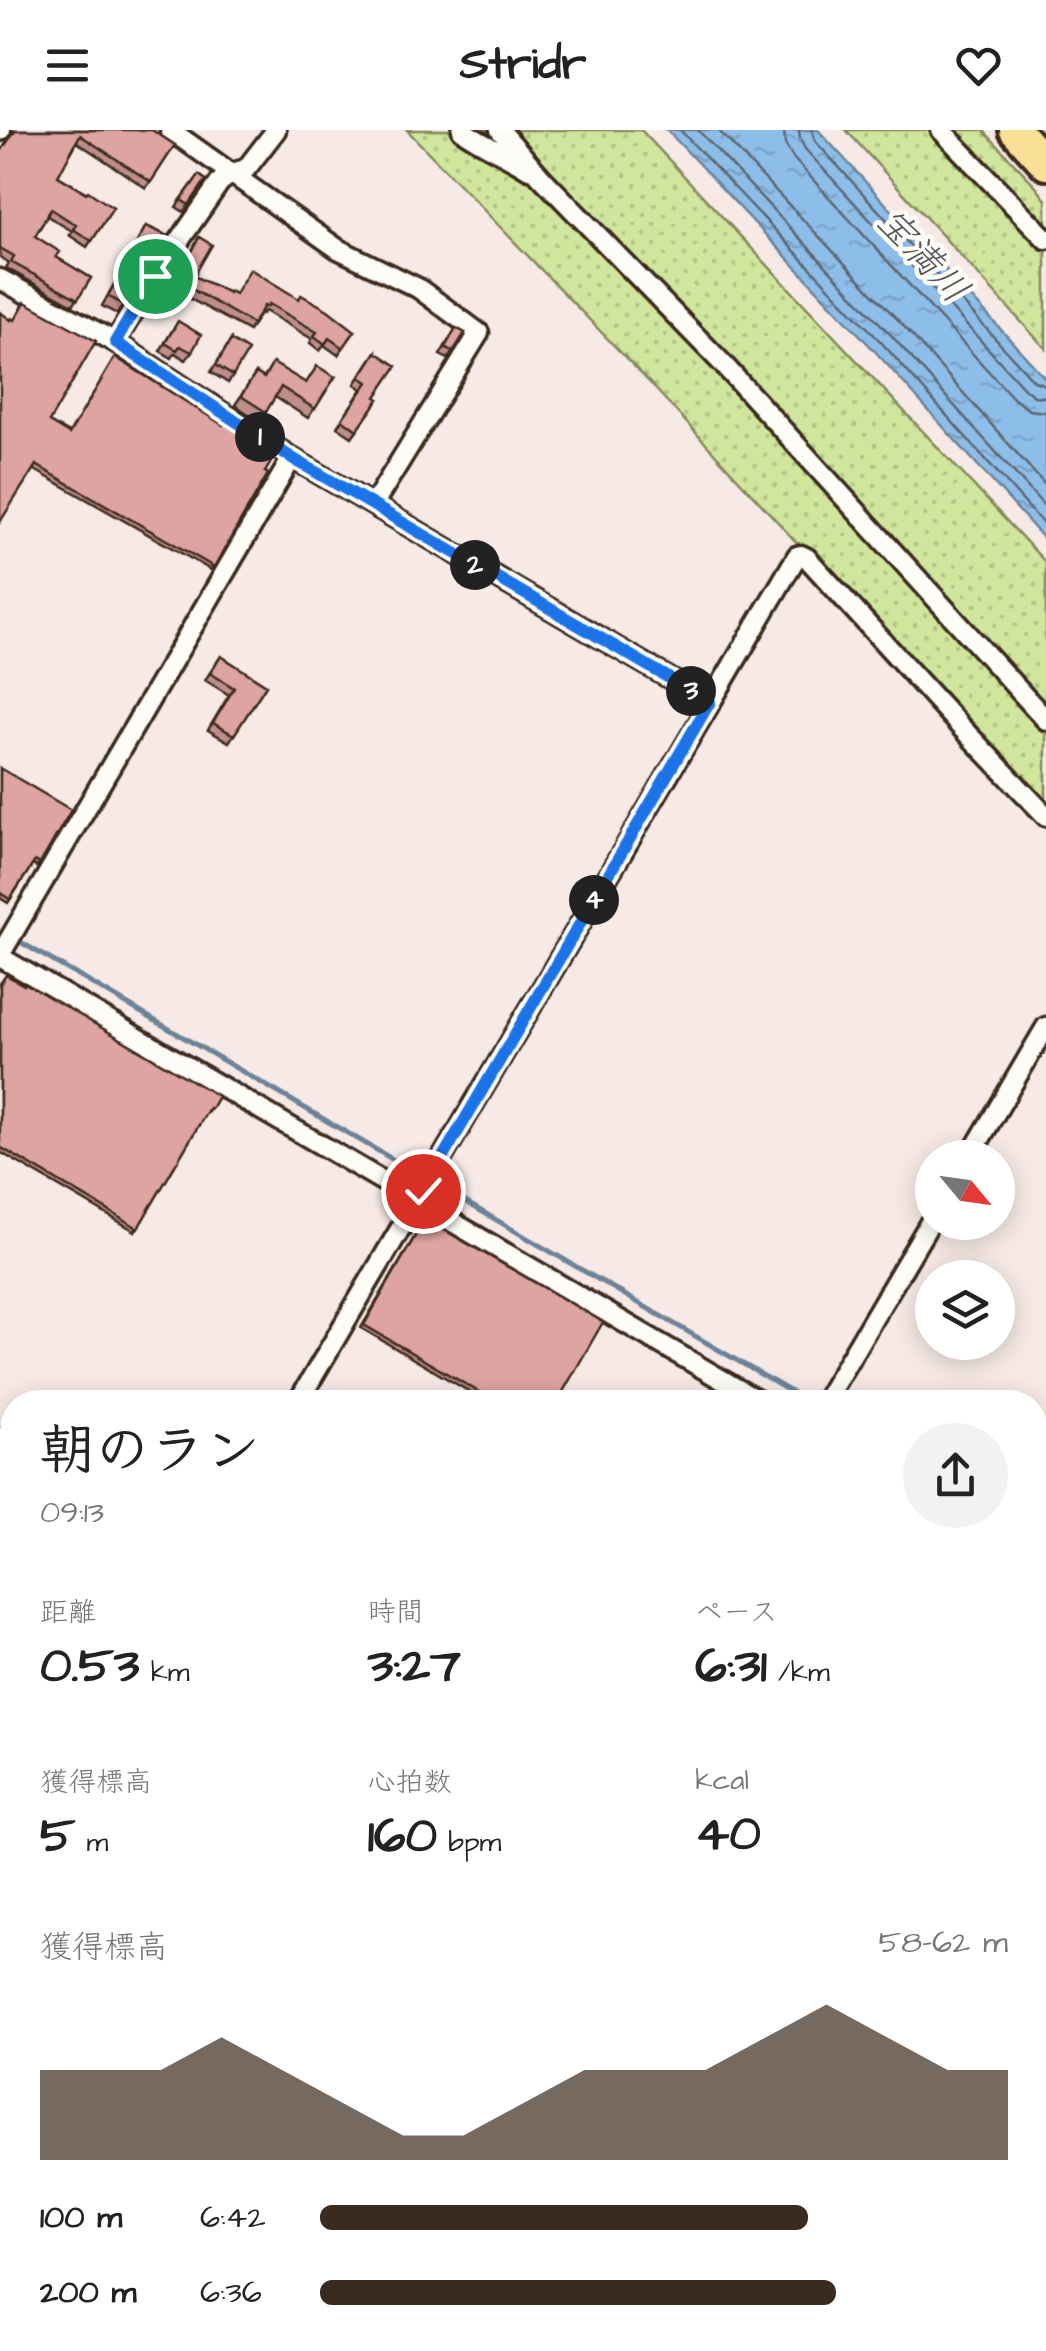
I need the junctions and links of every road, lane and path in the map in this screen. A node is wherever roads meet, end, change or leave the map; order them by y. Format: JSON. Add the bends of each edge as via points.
{"nodes":[{"id":1,"x":170,"y":130,"type":"edge"},
{"id":2,"x":276,"y":130,"type":"edge"},
{"id":3,"x":462,"y":130,"type":"edge"},
{"id":4,"x":500,"y":130,"type":"edge"},
{"id":5,"x":942,"y":130,"type":"edge"},
{"id":6,"x":1015,"y":130,"type":"edge"},
{"id":7,"x":1046,"y":164,"type":"edge"},
{"id":8,"x":232,"y":173,"type":"junction"},
{"id":9,"x":542,"y":178,"type":"junction"},
{"id":10,"x":1046,"y":240,"type":"edge"},
{"id":11,"x":0,"y":278,"type":"edge"},
{"id":12,"x":115,"y":342,"type":"junction"},
{"id":13,"x":292,"y":458,"type":"junction"},
{"id":14,"x":373,"y":505,"type":"junction"},
{"id":15,"x":710,"y":702,"type":"junction"},
{"id":16,"x":1046,"y":720,"type":"edge"},
{"id":17,"x":1046,"y":816,"type":"edge"},
{"id":18,"x":2,"y":952,"type":"edge"},
{"id":19,"x":1046,"y":1027,"type":"edge"},
{"id":20,"x":980,"y":1140,"type":"edge"},
{"id":21,"x":420,"y":1197,"type":"junction"},
{"id":22,"x":920,"y":1240,"type":"edge"},
{"id":23,"x":305,"y":1390,"type":"edge"},
{"id":24,"x":740,"y":1390,"type":"edge"},
{"id":25,"x":831,"y":1390,"type":"edge"}],
"edges":[{"from":1,"to":8,"type":"street"},
{"from":2,"to":8,"type":"street","via":[[246,170]]},
{"from":3,"to":9,"type":"street"},
{"from":4,"to":9,"type":"street"},
{"from":5,"to":10,"type":"street"},
{"from":6,"to":7,"type":"main road"},
{"from":8,"to":12,"type":"street","via":[[202,206]]},
{"from":8,"to":14,"type":"street","via":[[338,249],[418,288],[479,333]]},
{"from":9,"to":16,"type":"street","via":[[722,363]]},
{"from":11,"to":12,"type":"street"},
{"from":12,"to":13,"type":"street"},
{"from":13,"to":14,"type":"street"},
{"from":13,"to":18,"type":"street"},
{"from":14,"to":15,"type":"street"},
{"from":15,"to":17,"type":"street","via":[[802,554]]},
{"from":15,"to":21,"type":"street"},
{"from":18,"to":21,"type":"street"},
{"from":19,"to":20,"type":"street"},
{"from":21,"to":23,"type":"street"},
{"from":21,"to":24,"type":"street"},
{"from":22,"to":25,"type":"street"}]}
